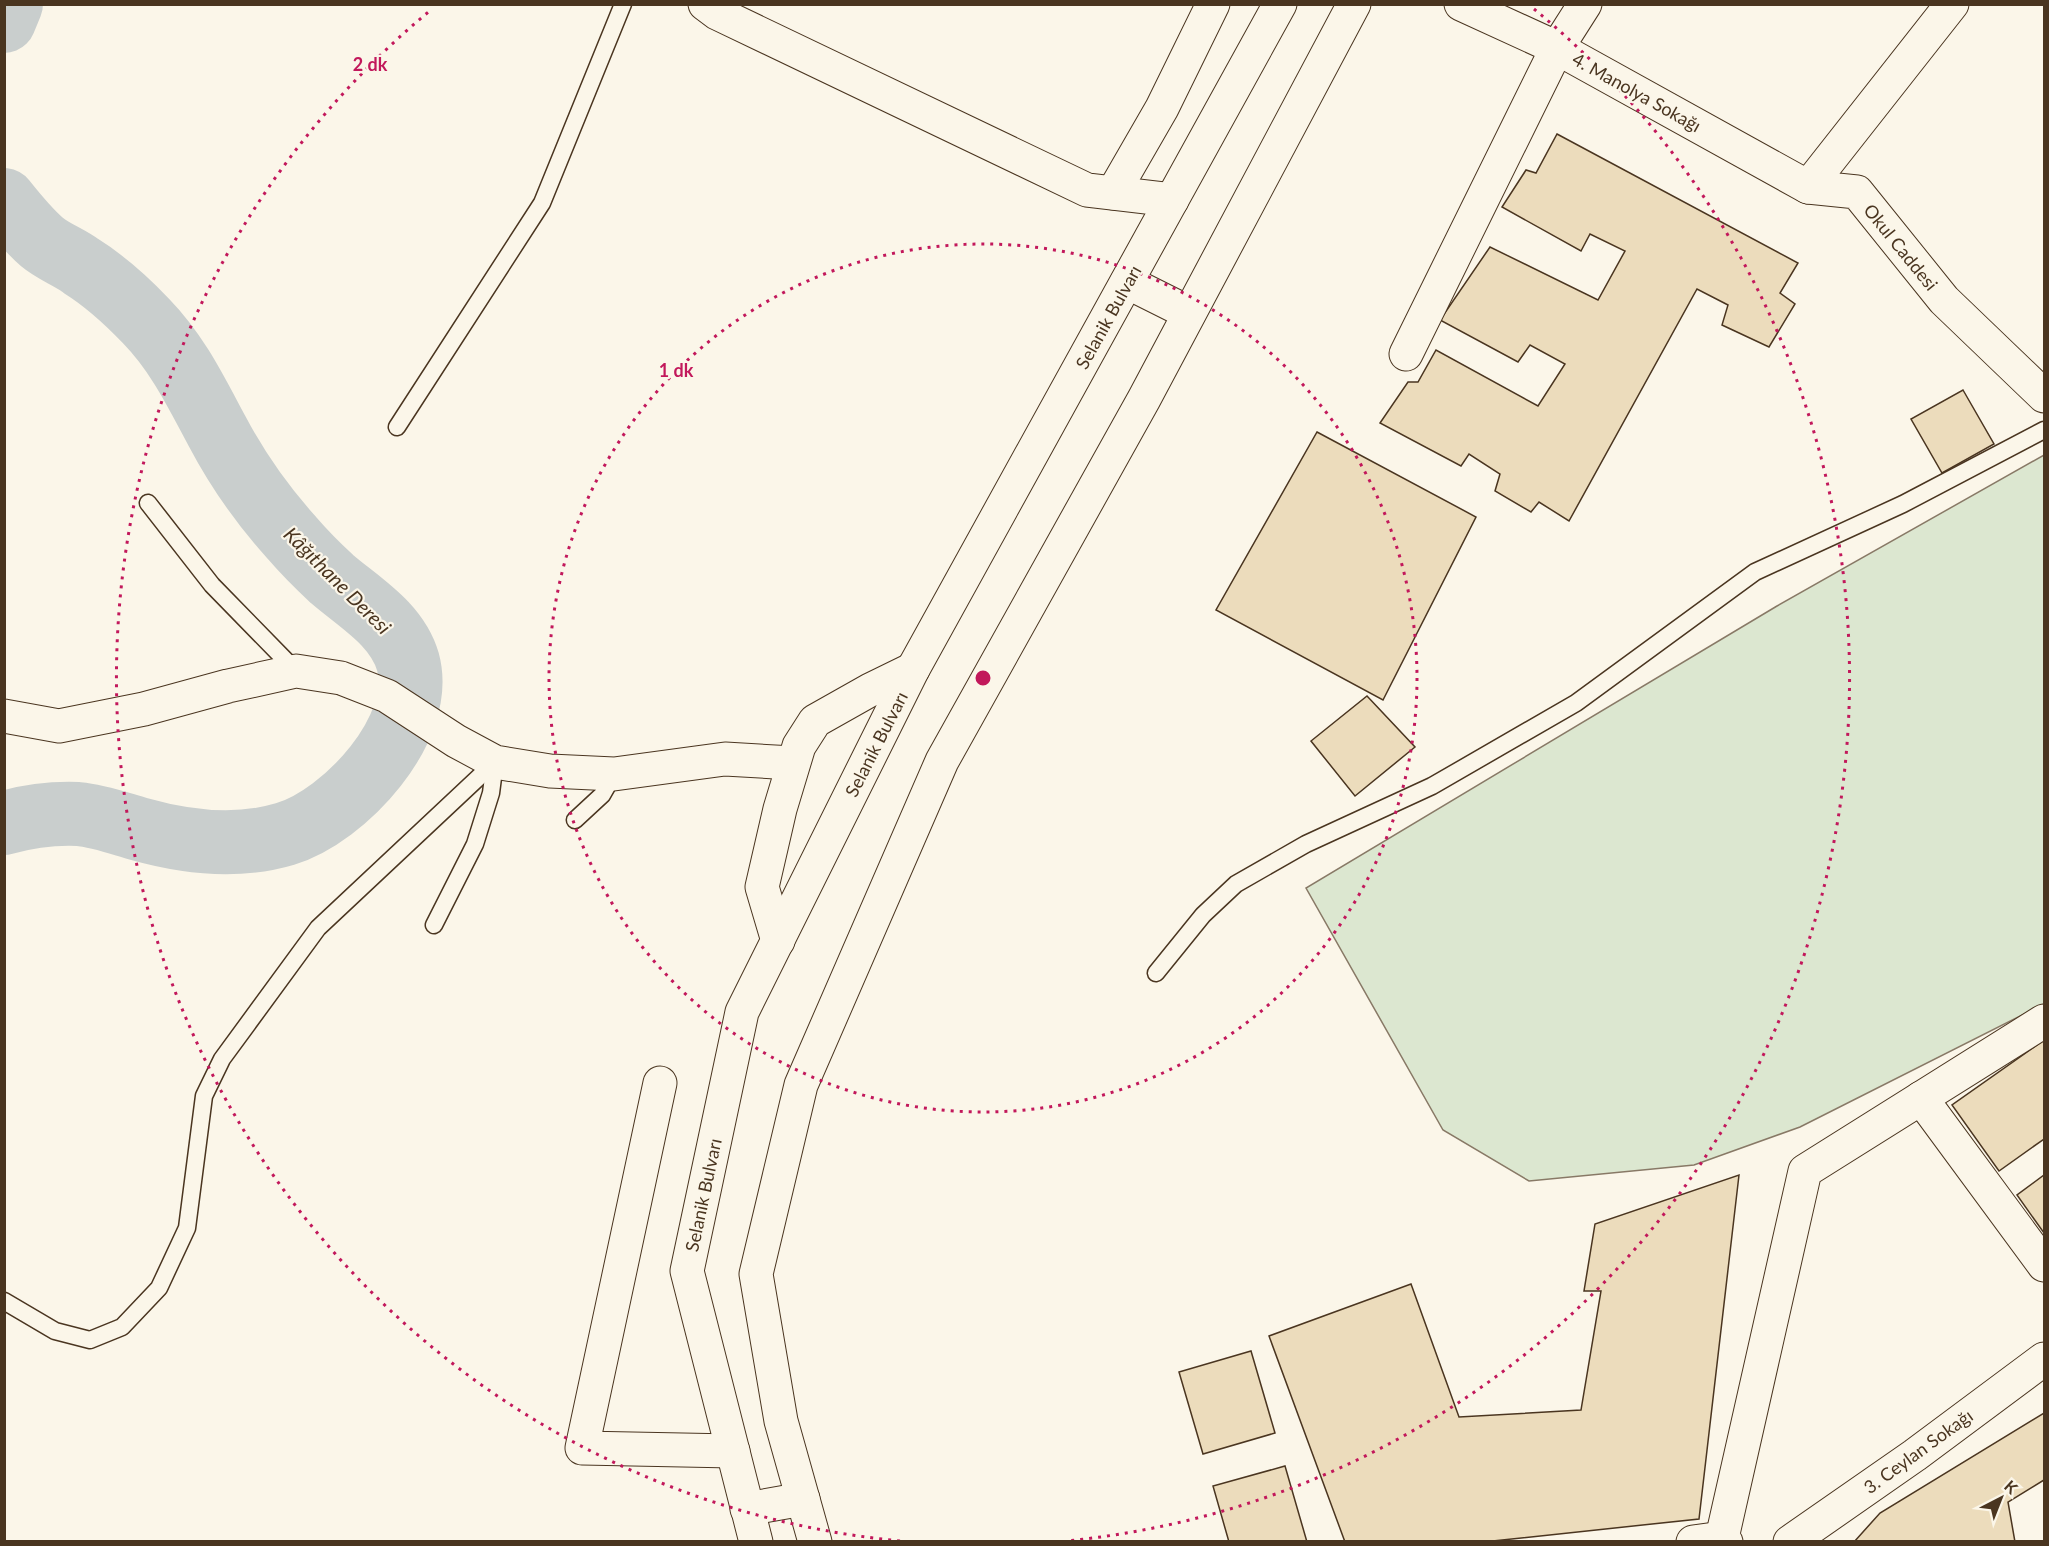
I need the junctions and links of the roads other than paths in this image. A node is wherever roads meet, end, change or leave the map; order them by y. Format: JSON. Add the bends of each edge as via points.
{"nodes":[{"id":1,"x":623,"y":4,"type":"edge"},
{"id":2,"x":705,"y":4,"type":"edge"},
{"id":3,"x":1213,"y":4,"type":"edge"},
{"id":4,"x":1280,"y":4,"type":"edge"},
{"id":5,"x":1354,"y":4,"type":"edge"},
{"id":6,"x":1461,"y":4,"type":"edge"},
{"id":7,"x":1585,"y":4,"type":"edge"},
{"id":8,"x":1952,"y":4,"type":"edge"},
{"id":9,"x":1557,"y":48,"type":"junction"},
{"id":10,"x":1808,"y":188,"type":"junction"},
{"id":11,"x":1113,"y":193,"type":"junction"},
{"id":12,"x":1172,"y":200,"type":"junction"},
{"id":13,"x":1127,"y":282,"type":"junction"},
{"id":14,"x":1189,"y":313,"type":"junction"},
{"id":15,"x":1406,"y":354,"type":"dead end"},
{"id":16,"x":2044,"y":396,"type":"edge"},
{"id":17,"x":398,"y":427,"type":"dead end"},
{"id":18,"x":2044,"y":430,"type":"edge"},
{"id":19,"x":148,"y":502,"type":"dead end"},
{"id":20,"x":913,"y":669,"type":"junction"},
{"id":21,"x":296,"y":671,"type":"junction"},
{"id":22,"x":4,"y":716,"type":"edge"},
{"id":23,"x":495,"y":762,"type":"junction"},
{"id":24,"x":794,"y":763,"type":"junction"},
{"id":25,"x":614,"y":774,"type":"junction"},
{"id":26,"x":575,"y":820,"type":"dead end"},
{"id":27,"x":434,"y":926,"type":"dead end"},
{"id":28,"x":778,"y":941,"type":"junction"},
{"id":29,"x":1156,"y":973,"type":"dead end"},
{"id":30,"x":2044,"y":1021,"type":"edge"},
{"id":31,"x":660,"y":1083,"type":"dead end"},
{"id":32,"x":1920,"y":1098,"type":"junction"},
{"id":33,"x":2044,"y":1265,"type":"edge"},
{"id":34,"x":4,"y":1301,"type":"edge"},
{"id":35,"x":2044,"y":1359,"type":"edge"},
{"id":36,"x":733,"y":1450,"type":"junction"},
{"id":37,"x":803,"y":1499,"type":"junction"},
{"id":38,"x":747,"y":1509,"type":"junction"},
{"id":39,"x":1714,"y":1540,"type":"edge"},
{"id":40,"x":756,"y":1542,"type":"edge"},
{"id":41,"x":816,"y":1542,"type":"edge"},
{"id":42,"x":1790,"y":1542,"type":"edge"}],
"edges":[{"from":1,"to":17,"type":"lane","via":[[542,202]]},
{"from":2,"to":11,"type":"street","via":[[717,14],[1087,190]]},
{"from":3,"to":11,"type":"street","via":[[1162,108]]},
{"from":4,"to":12,"type":"street","name":"Selanik Bulvarı"},
{"from":5,"to":14,"type":"street"},
{"from":6,"to":9,"type":"street","name":"4. Manolya Sokağı"},
{"from":7,"to":9,"type":"street"},
{"from":8,"to":10,"type":"street"},
{"from":9,"to":10,"type":"street","name":"4. Manolya Sokağı"},
{"from":9,"to":15,"type":"street"},
{"from":10,"to":16,"type":"street","name":"Okul Caddesi","via":[[1857,192],[1944,300]]},
{"from":11,"to":12,"type":"street"},
{"from":12,"to":13,"type":"street","name":"Selanik Bulvarı"},
{"from":13,"to":14,"type":"street"},
{"from":13,"to":20,"type":"street","name":"Selanik Bulvarı"},
{"from":14,"to":37,"type":"street","via":[[942,761],[801,1085],[756,1274],[781,1421]]},
{"from":18,"to":29,"type":"lane","via":[[1904,504],[1755,572],[1576,703],[1432,786],[1306,844],[1236,884],[1203,915]]},
{"from":19,"to":21,"type":"lane","via":[[212,585]]},
{"from":20,"to":24,"type":"street","via":[[815,721],[798,746]]},
{"from":20,"to":28,"type":"street","name":"Selanik Bulvarı"},
{"from":21,"to":22,"type":"street","via":[[59,726]]},
{"from":21,"to":23,"type":"street","via":[[340,678],[387,696]]},
{"from":23,"to":25,"type":"street","via":[[550,771]]},
{"from":23,"to":27,"type":"lane","via":[[491,793],[475,844]]},
{"from":23,"to":34,"type":"lane","via":[[318,928],[222,1059],[204,1096],[187,1228],[159,1288],[122,1327],[90,1340],[55,1331]]},
{"from":24,"to":25,"type":"street","via":[[725,759]]},
{"from":24,"to":28,"type":"street","via":[[762,887]]},
{"from":25,"to":26,"type":"lane","via":[[602,795]]},
{"from":28,"to":36,"type":"street","name":"Selanik Bulvarı","via":[[742,1012],[687,1271]]},
{"from":30,"to":32,"type":"street"},
{"from":31,"to":36,"type":"street","via":[[582,1448]]},
{"from":32,"to":33,"type":"street"},
{"from":32,"to":39,"type":"street","via":[[1805,1171]]},
{"from":35,"to":42,"type":"street","name":"3. Ceylan Sokağı"},
{"from":36,"to":38,"type":"street","name":"Selanik Bulvarı"},
{"from":37,"to":38,"type":"street"},
{"from":37,"to":41,"type":"street"},
{"from":38,"to":40,"type":"street","name":"Selanik Bulvarı"}]}
